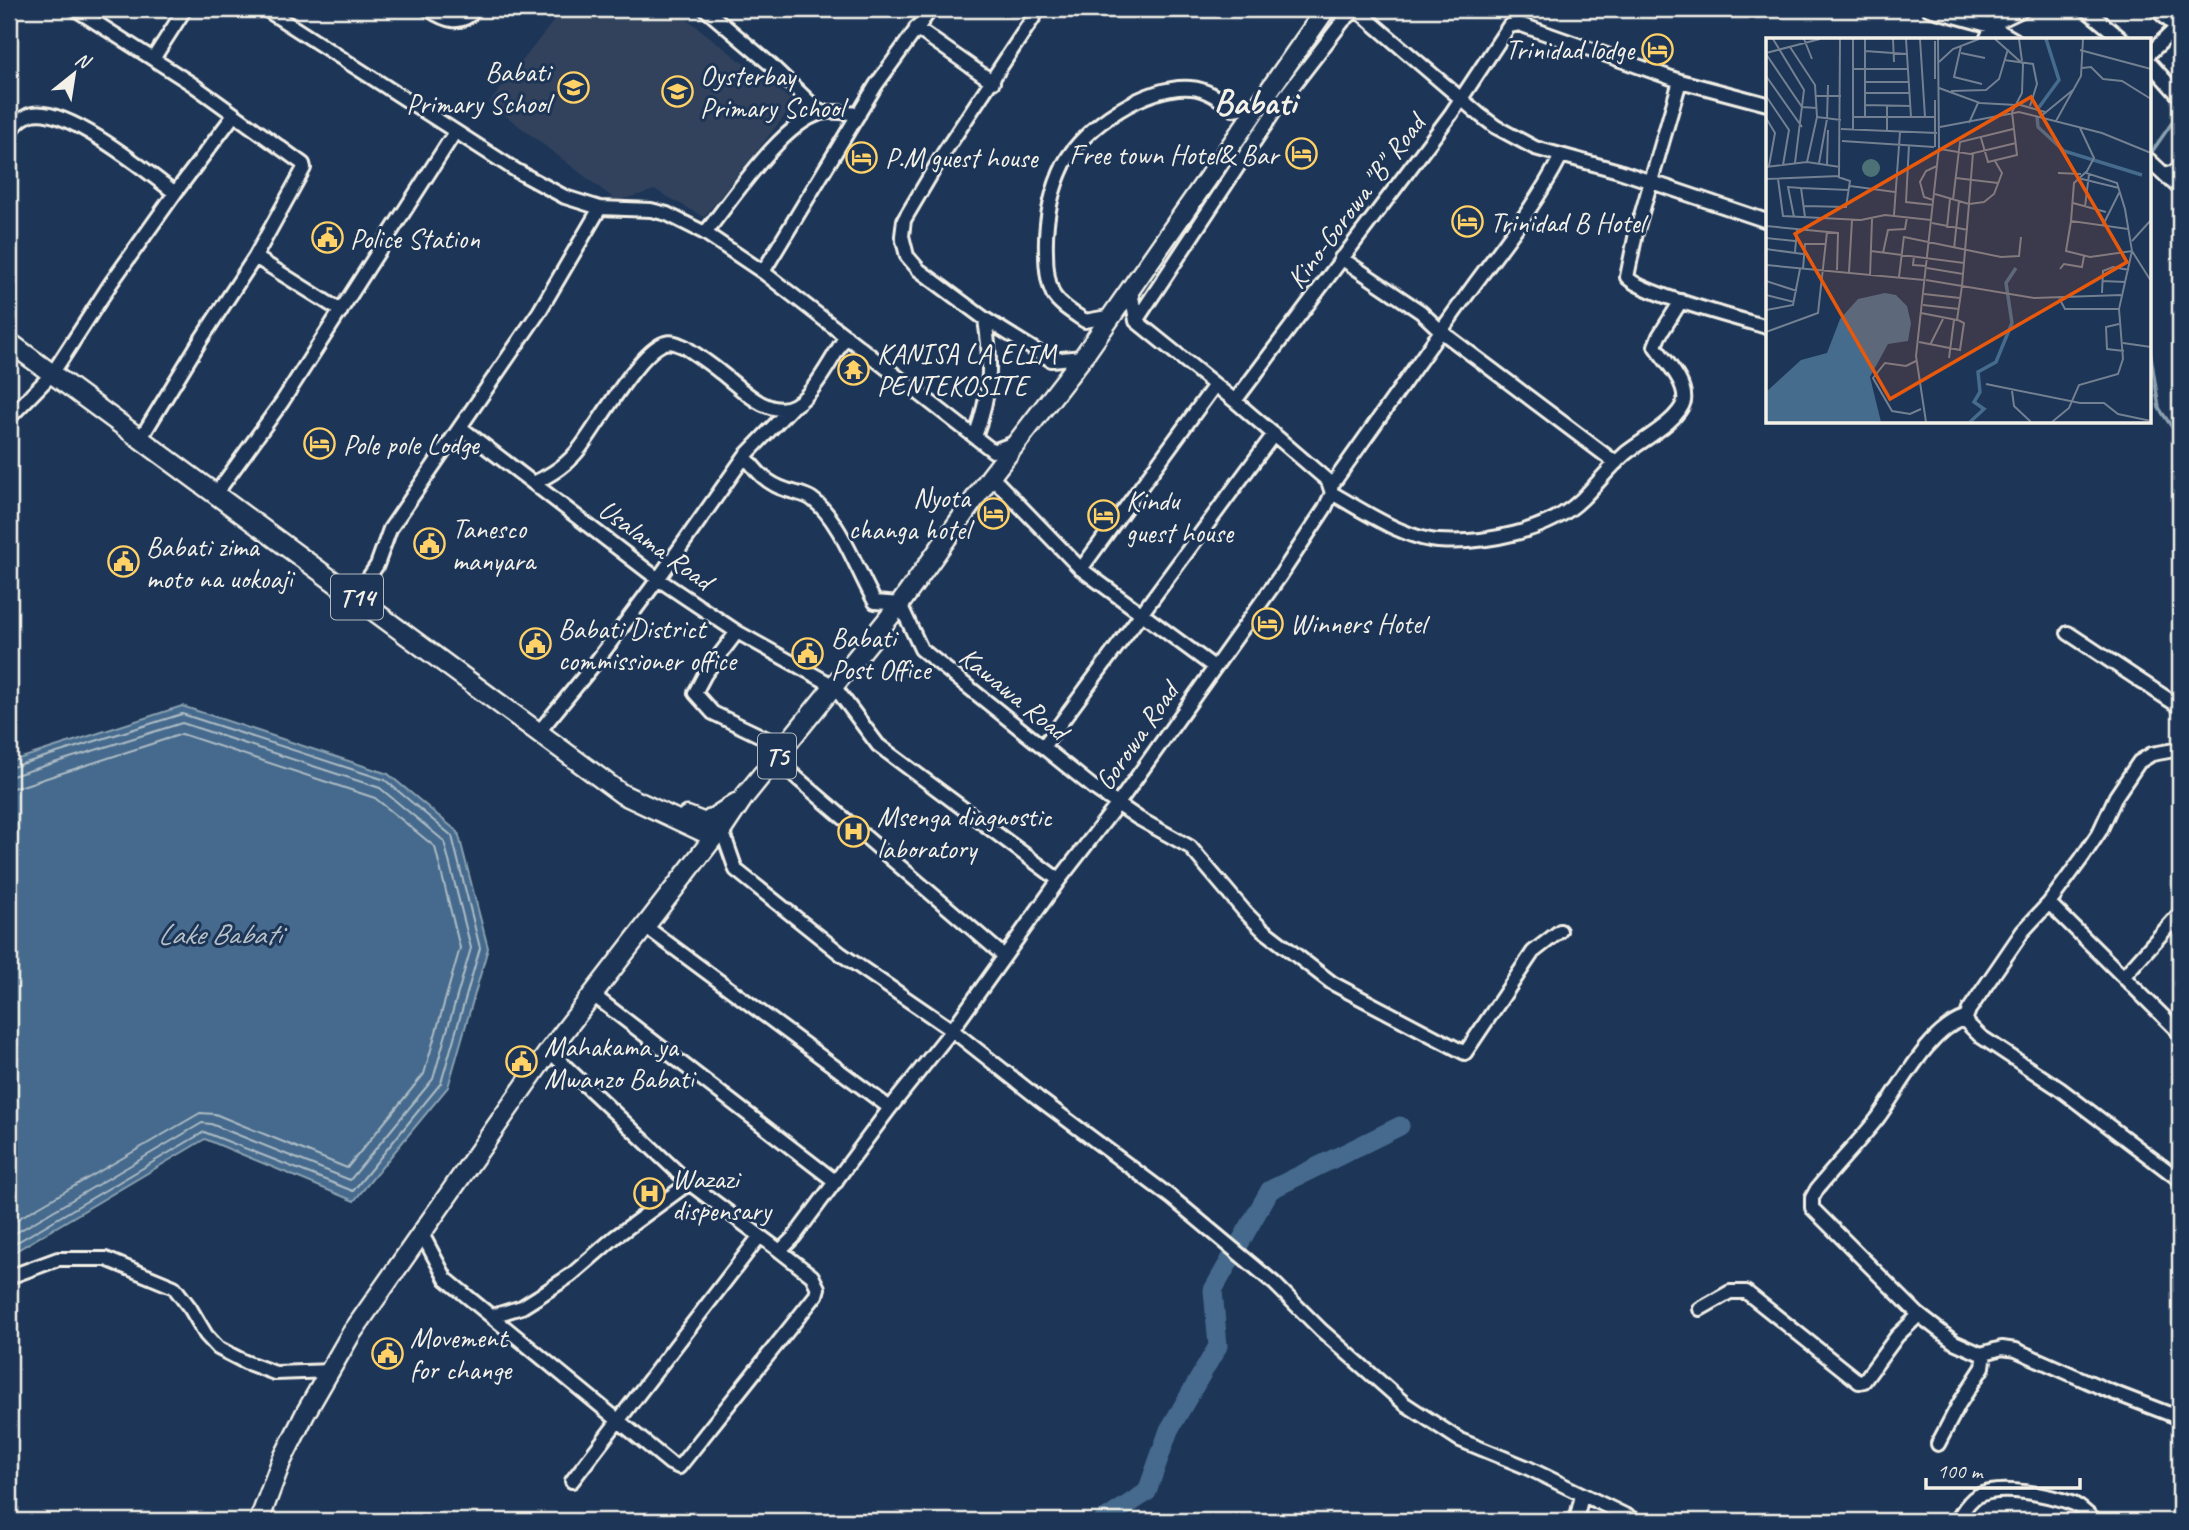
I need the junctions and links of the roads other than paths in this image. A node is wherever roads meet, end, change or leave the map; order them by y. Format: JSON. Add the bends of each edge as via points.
{"nodes":[{"id":1,"x":75,"y":9,"type":"edge"},
{"id":2,"x":184,"y":9,"type":"edge"},
{"id":3,"x":265,"y":9,"type":"edge"},
{"id":4,"x":428,"y":9,"type":"edge"},
{"id":5,"x":476,"y":9,"type":"edge"},
{"id":6,"x":705,"y":9,"type":"edge"},
{"id":7,"x":930,"y":9,"type":"edge"},
{"id":8,"x":1039,"y":9,"type":"edge"},
{"id":9,"x":1326,"y":9,"type":"edge"},
{"id":10,"x":1356,"y":9,"type":"edge"},
{"id":11,"x":1928,"y":9,"type":"edge"},
{"id":12,"x":2024,"y":9,"type":"edge"},
{"id":13,"x":2085,"y":9,"type":"edge"},
{"id":14,"x":2157,"y":9,"type":"edge"},
{"id":15,"x":1991,"y":26,"type":"junction"},
{"id":16,"x":2178,"y":26,"type":"edge"},
{"id":17,"x":916,"y":29,"type":"junction"},
{"id":18,"x":1987,"y":38,"type":"edge"},
{"id":19,"x":2012,"y":38,"type":"edge"},
{"id":20,"x":2121,"y":38,"type":"edge"},
{"id":21,"x":2150,"y":53,"type":"edge"},
{"id":22,"x":153,"y":59,"type":"junction"},
{"id":23,"x":2150,"y":63,"type":"edge"},
{"id":24,"x":1277,"y":79,"type":"junction"},
{"id":25,"x":1680,"y":81,"type":"junction"},
{"id":26,"x":993,"y":82,"type":"junction"},
{"id":27,"x":2180,"y":97,"type":"edge"},
{"id":28,"x":1461,"y":99,"type":"junction"},
{"id":29,"x":1260,"y":104,"type":"junction"},
{"id":30,"x":1279,"y":104,"type":"junction"},
{"id":31,"x":1766,"y":104,"type":"edge"},
{"id":32,"x":821,"y":113,"type":"junction"},
{"id":33,"x":859,"y":114,"type":"junction"},
{"id":34,"x":234,"y":115,"type":"junction"},
{"id":35,"x":455,"y":132,"type":"junction"},
{"id":36,"x":9,"y":133,"type":"edge"},
{"id":37,"x":1561,"y":156,"type":"junction"},
{"id":38,"x":2152,"y":163,"type":"edge"},
{"id":39,"x":2180,"y":170,"type":"edge"},
{"id":40,"x":2165,"y":175,"type":"junction"},
{"id":41,"x":1651,"y":184,"type":"junction"},
{"id":42,"x":2180,"y":189,"type":"edge"},
{"id":43,"x":175,"y":193,"type":"junction"},
{"id":44,"x":600,"y":208,"type":"junction"},
{"id":45,"x":1766,"y":221,"type":"edge"},
{"id":46,"x":705,"y":233,"type":"junction"},
{"id":47,"x":255,"y":257,"type":"junction"},
{"id":48,"x":1341,"y":258,"type":"junction"},
{"id":49,"x":763,"y":272,"type":"junction"},
{"id":50,"x":1131,"y":290,"type":"junction"},
{"id":51,"x":1681,"y":301,"type":"junction"},
{"id":52,"x":341,"y":311,"type":"junction"},
{"id":53,"x":1113,"y":316,"type":"junction"},
{"id":54,"x":985,"y":319,"type":"junction"},
{"id":55,"x":1136,"y":321,"type":"junction"},
{"id":56,"x":1766,"y":327,"type":"edge"},
{"id":57,"x":1442,"y":332,"type":"junction"},
{"id":58,"x":846,"y":336,"type":"junction"},
{"id":59,"x":9,"y":342,"type":"edge"},
{"id":60,"x":1083,"y":357,"type":"junction"},
{"id":61,"x":52,"y":374,"type":"junction"},
{"id":62,"x":1215,"y":385,"type":"junction"},
{"id":63,"x":1235,"y":401,"type":"junction"},
{"id":64,"x":792,"y":407,"type":"junction"},
{"id":65,"x":9,"y":418,"type":"edge"},
{"id":66,"x":460,"y":427,"type":"junction"},
{"id":67,"x":1274,"y":434,"type":"junction"},
{"id":68,"x":141,"y":438,"type":"junction"},
{"id":69,"x":975,"y":438,"type":"junction"},
{"id":70,"x":1018,"y":442,"type":"junction"},
{"id":71,"x":745,"y":456,"type":"junction"},
{"id":72,"x":1616,"y":463,"type":"junction"},
{"id":73,"x":991,"y":476,"type":"junction"},
{"id":74,"x":533,"y":483,"type":"junction"},
{"id":75,"x":1331,"y":489,"type":"junction"},
{"id":76,"x":215,"y":495,"type":"junction"},
{"id":77,"x":1081,"y":569,"type":"junction"},
{"id":78,"x":658,"y":579,"type":"junction"},
{"id":79,"x":356,"y":596,"type":"junction"},
{"id":80,"x":900,"y":604,"type":"junction"},
{"id":81,"x":1141,"y":613,"type":"junction"},
{"id":82,"x":737,"y":632,"type":"junction"},
{"id":83,"x":2068,"y":633,"type":"dead end"},
{"id":84,"x":1214,"y":667,"type":"junction"},
{"id":85,"x":834,"y":686,"type":"junction"},
{"id":86,"x":2180,"y":707,"type":"edge"},
{"id":87,"x":538,"y":733,"type":"junction"},
{"id":88,"x":1043,"y":747,"type":"junction"},
{"id":89,"x":2180,"y":749,"type":"edge"},
{"id":90,"x":780,"y":753,"type":"junction"},
{"id":91,"x":622,"y":794,"type":"junction"},
{"id":92,"x":744,"y":797,"type":"junction"},
{"id":93,"x":1117,"y":805,"type":"junction"},
{"id":94,"x":718,"y":834,"type":"junction"},
{"id":95,"x":1059,"y":880,"type":"junction"},
{"id":96,"x":2049,"y":903,"type":"junction"},
{"id":97,"x":2180,"y":913,"type":"edge"},
{"id":98,"x":646,"y":927,"type":"junction"},
{"id":99,"x":1560,"y":931,"type":"dead end"},
{"id":100,"x":1004,"y":956,"type":"junction"},
{"id":101,"x":2124,"y":976,"type":"junction"},
{"id":102,"x":604,"y":978,"type":"junction"},
{"id":103,"x":1965,"y":1018,"type":"junction"},
{"id":104,"x":952,"y":1030,"type":"junction"},
{"id":105,"x":2180,"y":1033,"type":"edge"},
{"id":106,"x":549,"y":1051,"type":"junction"},
{"id":107,"x":890,"y":1108,"type":"junction"},
{"id":108,"x":2178,"y":1174,"type":"edge"},
{"id":109,"x":836,"y":1182,"type":"junction"},
{"id":110,"x":689,"y":1184,"type":"junction"},
{"id":111,"x":421,"y":1232,"type":"junction"},
{"id":112,"x":759,"y":1237,"type":"junction"},
{"id":113,"x":780,"y":1251,"type":"junction"},
{"id":114,"x":9,"y":1277,"type":"edge"},
{"id":115,"x":1700,"y":1309,"type":"dead end"},
{"id":116,"x":1919,"y":1315,"type":"junction"},
{"id":117,"x":492,"y":1316,"type":"junction"},
{"id":118,"x":1985,"y":1353,"type":"junction"},
{"id":119,"x":332,"y":1371,"type":"junction"},
{"id":120,"x":2180,"y":1418,"type":"edge"},
{"id":121,"x":619,"y":1419,"type":"junction"},
{"id":122,"x":1938,"y":1444,"type":"dead end"},
{"id":123,"x":572,"y":1481,"type":"dead end"},
{"id":124,"x":1583,"y":1495,"type":"junction"},
{"id":125,"x":259,"y":1521,"type":"edge"},
{"id":126,"x":1576,"y":1521,"type":"edge"},
{"id":127,"x":1637,"y":1521,"type":"edge"},
{"id":128,"x":1956,"y":1521,"type":"edge"},
{"id":129,"x":2095,"y":1521,"type":"edge"}],
"edges":[{"from":1,"to":22,"type":"street"},
{"from":2,"to":22,"type":"street"},
{"from":3,"to":35,"type":"street"},
{"from":4,"to":5,"type":"street","via":[[459,22]]},
{"from":6,"to":32,"type":"street"},
{"from":7,"to":17,"type":"street"},
{"from":8,"to":26,"type":"street"},
{"from":9,"to":24,"type":"highway","number":"T5"},
{"from":10,"to":28,"type":"street"},
{"from":10,"to":30,"type":"street"},
{"from":11,"to":15,"type":"street"},
{"from":12,"to":15,"type":"street"},
{"from":13,"to":20,"type":"street"},
{"from":14,"to":16,"type":"street"},
{"from":15,"to":18,"type":"street"},
{"from":15,"to":19,"type":"street"},
{"from":16,"to":21,"type":"street"},
{"from":17,"to":26,"type":"street"},
{"from":17,"to":33,"type":"street"},
{"from":22,"to":34,"type":"street"},
{"from":23,"to":27,"type":"street"},
{"from":24,"to":29,"type":"highway","number":"T5"},
{"from":24,"to":30,"type":"street"},
{"from":25,"to":28,"type":"street","name":"Kino-Gorowa \"B\" Road","via":[[1519,24],[1509,26]]},
{"from":25,"to":31,"type":"street"},
{"from":25,"to":41,"type":"street"},
{"from":26,"to":54,"type":"street","via":[[943,154],[901,232],[913,264]]},
{"from":28,"to":37,"type":"street","via":[[1496,127]]},
{"from":28,"to":48,"type":"street","name":"Kino-Gorowa \"B\" Road"},
{"from":29,"to":50,"type":"highway","number":"T5"},
{"from":29,"to":53,"type":"street","via":[[1233,109],[1200,90],[1163,90],[1141,98],[1094,129],[1064,163],[1051,198],[1045,238],[1051,289],[1085,321]]},
{"from":30,"to":55,"type":"street"},
{"from":32,"to":33,"type":"street"},
{"from":32,"to":46,"type":"street","via":[[788,132]]},
{"from":33,"to":49,"type":"street"},
{"from":34,"to":43,"type":"street"},
{"from":34,"to":47,"type":"street","via":[[304,168]]},
{"from":35,"to":44,"type":"street","via":[[565,197]]},
{"from":35,"to":52,"type":"street"},
{"from":36,"to":43,"type":"street","via":[[30,114],[61,118],[115,148]]},
{"from":37,"to":41,"type":"street"},
{"from":37,"to":57,"type":"street","name":"Gorowa Road","via":[[1529,212]]},
{"from":38,"to":40,"type":"street"},
{"from":39,"to":40,"type":"street"},
{"from":40,"to":42,"type":"street"},
{"from":41,"to":45,"type":"street"},
{"from":41,"to":51,"type":"street","via":[[1627,277]]},
{"from":43,"to":61,"type":"street"},
{"from":44,"to":46,"type":"street","via":[[651,210]]},
{"from":44,"to":66,"type":"street","via":[[539,312]]},
{"from":46,"to":49,"type":"street"},
{"from":47,"to":52,"type":"street"},
{"from":47,"to":68,"type":"street"},
{"from":48,"to":57,"type":"street"},
{"from":48,"to":63,"type":"street","name":"Kino-Gorowa \"B\" Road"},
{"from":49,"to":58,"type":"street"},
{"from":50,"to":53,"type":"highway","number":"T5"},
{"from":50,"to":55,"type":"street"},
{"from":51,"to":56,"type":"street"},
{"from":51,"to":72,"type":"street","via":[[1655,346],[1684,388],[1680,411]]},
{"from":52,"to":76,"type":"street"},
{"from":53,"to":60,"type":"highway","number":"T5"},
{"from":54,"to":60,"type":"street","via":[[1051,360]]},
{"from":54,"to":69,"type":"street","via":[[990,381]]},
{"from":55,"to":62,"type":"street"},
{"from":57,"to":72,"type":"street"},
{"from":57,"to":75,"type":"street","name":"Gorowa Road"},
{"from":58,"to":64,"type":"street","via":[[819,379]]},
{"from":58,"to":69,"type":"street"},
{"from":59,"to":61,"type":"highway","number":"T14"},
{"from":60,"to":70,"type":"highway","number":"T5"},
{"from":61,"to":65,"type":"street"},
{"from":61,"to":68,"type":"highway","number":"T14"},
{"from":62,"to":63,"type":"street"},
{"from":62,"to":77,"type":"street"},
{"from":63,"to":67,"type":"street"},
{"from":64,"to":71,"type":"street"},
{"from":64,"to":74,"type":"street","via":[[764,405],[685,347],[674,342],[662,344],[636,371],[580,448],[556,472]]},
{"from":66,"to":74,"type":"street","name":"Usalama Road"},
{"from":66,"to":79,"type":"street","via":[[390,529],[377,565]]},
{"from":67,"to":75,"type":"street"},
{"from":67,"to":81,"type":"street"},
{"from":68,"to":76,"type":"highway","number":"T14"},
{"from":69,"to":70,"type":"street","via":[[993,451]]},
{"from":70,"to":73,"type":"highway","number":"T5"},
{"from":71,"to":78,"type":"street"},
{"from":71,"to":80,"type":"street","via":[[766,481],[817,504],[850,551],[875,602]]},
{"from":72,"to":75,"type":"street","via":[[1581,501],[1545,525],[1460,540],[1421,537]]},
{"from":73,"to":77,"type":"street"},
{"from":73,"to":80,"type":"highway","number":"T5"},
{"from":74,"to":78,"type":"street","name":"Usalama Road"},
{"from":75,"to":84,"type":"street","name":"Gorowa Road","via":[[1325,509],[1302,544]]},
{"from":76,"to":79,"type":"highway","number":"T14"},
{"from":77,"to":81,"type":"street"},
{"from":78,"to":82,"type":"street","name":"Usalama Road"},
{"from":78,"to":87,"type":"street"},
{"from":79,"to":87,"type":"highway","number":"T14"},
{"from":80,"to":85,"type":"highway","number":"T5"},
{"from":80,"to":88,"type":"street","name":"Kawawa Road","via":[[921,649]]},
{"from":81,"to":84,"type":"street"},
{"from":81,"to":88,"type":"street"},
{"from":82,"to":85,"type":"street","name":"Usalama Road"},
{"from":82,"to":90,"type":"street","via":[[695,693],[713,713]]},
{"from":83,"to":86,"type":"street"},
{"from":84,"to":93,"type":"street","name":"Gorowa Road"},
{"from":85,"to":90,"type":"highway","number":"T5"},
{"from":85,"to":95,"type":"street","via":[[878,745]]},
{"from":87,"to":91,"type":"highway","number":"T14"},
{"from":88,"to":93,"type":"street","name":"Kawawa Road"},
{"from":89,"to":96,"type":"street","via":[[2152,754],[2139,762],[2096,838]]},
{"from":90,"to":92,"type":"highway","number":"T5"},
{"from":90,"to":100,"type":"street"},
{"from":91,"to":92,"type":"highway","number":"T14","via":[[705,823]]},
{"from":91,"to":94,"type":"highway","number":"T14"},
{"from":92,"to":94,"type":"highway","number":"T5"},
{"from":93,"to":95,"type":"street","name":"Gorowa Road"},
{"from":93,"to":99,"type":"street","name":"Kawawa Road","via":[[1190,848],[1262,929],[1332,984],[1461,1052],[1470,1048],[1532,953]]},
{"from":94,"to":98,"type":"highway","number":"T5"},
{"from":94,"to":104,"type":"street","via":[[736,870],[841,954]]},
{"from":95,"to":100,"type":"street","name":"Gorowa Road"},
{"from":96,"to":101,"type":"street"},
{"from":96,"to":103,"type":"street","via":[[2023,932]]},
{"from":97,"to":101,"type":"street"},
{"from":98,"to":102,"type":"highway","number":"T5"},
{"from":98,"to":107,"type":"street"},
{"from":100,"to":104,"type":"street","name":"Gorowa Road"},
{"from":101,"to":105,"type":"street"},
{"from":102,"to":106,"type":"highway","number":"T5"},
{"from":102,"to":109,"type":"street","via":[[597,998]]},
{"from":103,"to":108,"type":"street","via":[[1980,1036]]},
{"from":103,"to":116,"type":"street","via":[[1937,1037],[1812,1198],[1812,1208]]},
{"from":104,"to":107,"type":"street","name":"Gorowa Road"},
{"from":104,"to":124,"type":"street","via":[[1172,1198],[1274,1283],[1405,1404],[1460,1440]]},
{"from":106,"to":110,"type":"street"},
{"from":106,"to":111,"type":"highway","number":"T5"},
{"from":107,"to":109,"type":"street","name":"Gorowa Road"},
{"from":109,"to":113,"type":"street","name":"Gorowa Road"},
{"from":110,"to":112,"type":"street"},
{"from":110,"to":117,"type":"street","via":[[571,1275],[522,1307]]},
{"from":111,"to":117,"type":"street","via":[[446,1279]]},
{"from":111,"to":119,"type":"highway","number":"T5","via":[[351,1334]]},
{"from":112,"to":113,"type":"street"},
{"from":112,"to":121,"type":"street"},
{"from":113,"to":121,"type":"street","via":[[812,1276],[816,1294],[682,1466],[670,1463]]},
{"from":114,"to":119,"type":"street","via":[[58,1259],[106,1259],[174,1287],[218,1348],[245,1362],[275,1373]]},
{"from":115,"to":116,"type":"street","via":[[1730,1292],[1746,1292],[1859,1382]]},
{"from":116,"to":118,"type":"street","via":[[1954,1342]]},
{"from":117,"to":121,"type":"street"},
{"from":118,"to":120,"type":"street","via":[[2011,1349]]},
{"from":118,"to":122,"type":"street","via":[[1983,1367]]},
{"from":119,"to":125,"type":"highway","number":"T5","via":[[281,1462]]},
{"from":121,"to":123,"type":"street"},
{"from":124,"to":126,"type":"street"},
{"from":124,"to":127,"type":"street"},
{"from":128,"to":129,"type":"street","via":[[1974,1498],[2006,1490],[2075,1505]]}]}
